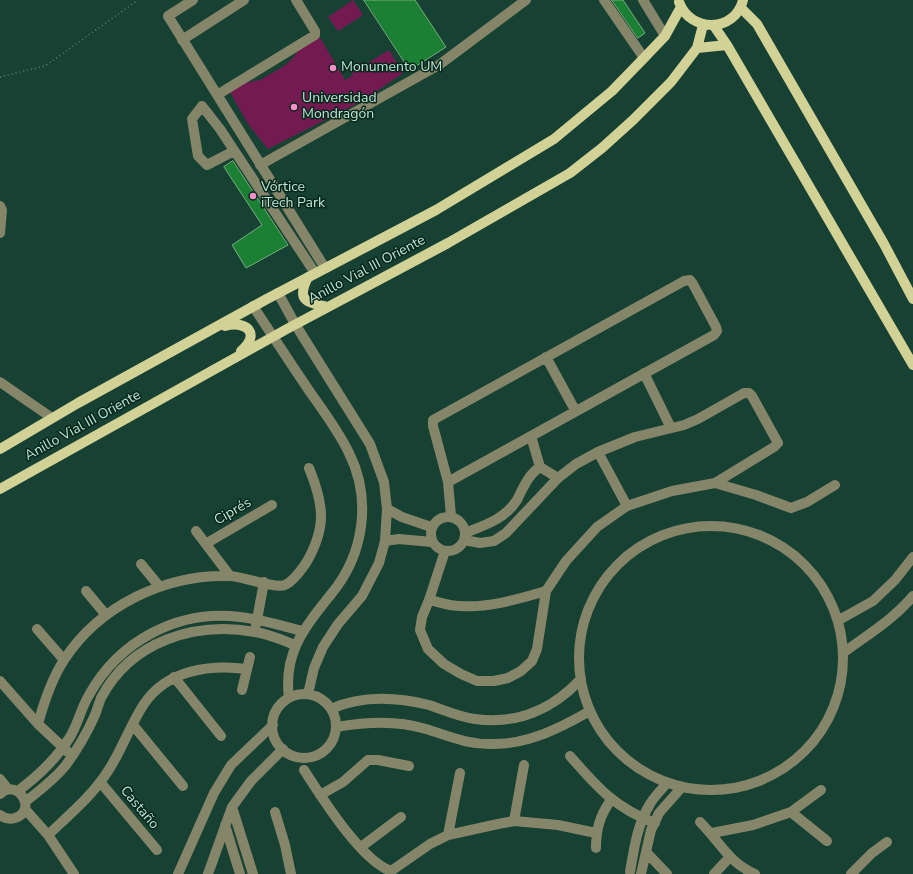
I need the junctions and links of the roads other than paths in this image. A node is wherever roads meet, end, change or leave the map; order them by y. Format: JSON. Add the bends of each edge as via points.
{"nodes":[{"id":1,"x":193,"y":0,"type":"edge"},
{"id":2,"x":244,"y":0,"type":"edge"},
{"id":3,"x":296,"y":0,"type":"edge"},
{"id":4,"x":526,"y":0,"type":"edge"},
{"id":5,"x":604,"y":0,"type":"edge"},
{"id":6,"x":643,"y":0,"type":"edge"},
{"id":7,"x":680,"y":3,"type":"edge"},
{"id":8,"x":742,"y":4,"type":"edge"},
{"id":9,"x":703,"y":25,"type":"junction"},
{"id":10,"x":714,"y":26,"type":"junction"},
{"id":11,"x":665,"y":36,"type":"junction"},
{"id":12,"x":182,"y":40,"type":"junction"},
{"id":13,"x":727,"y":45,"type":"junction"},
{"id":14,"x":697,"y":48,"type":"junction"},
{"id":15,"x":644,"y":58,"type":"junction"},
{"id":16,"x":217,"y":95,"type":"junction"},
{"id":17,"x":234,"y":151,"type":"junction"},
{"id":18,"x":260,"y":165,"type":"junction"},
{"id":19,"x":0,"y":206,"type":"edge"},
{"id":20,"x":0,"y":233,"type":"edge"},
{"id":21,"x":325,"y":268,"type":"junction"},
{"id":22,"x":312,"y":275,"type":"junction"},
{"id":23,"x":278,"y":293,"type":"junction"},
{"id":24,"x":913,"y":300,"type":"edge"},
{"id":25,"x":253,"y":306,"type":"junction"},
{"id":26,"x":328,"y":307,"type":"junction"},
{"id":27,"x":296,"y":324,"type":"junction"},
{"id":28,"x":209,"y":331,"type":"junction"},
{"id":29,"x":274,"y":337,"type":"junction"},
{"id":30,"x":546,"y":357,"type":"junction"},
{"id":31,"x":231,"y":360,"type":"junction"},
{"id":32,"x":913,"y":365,"type":"edge"},
{"id":33,"x":644,"y":373,"type":"junction"},
{"id":34,"x":0,"y":382,"type":"edge"},
{"id":35,"x":575,"y":410,"type":"junction"},
{"id":36,"x":52,"y":418,"type":"junction"},
{"id":37,"x":671,"y":428,"type":"junction"},
{"id":38,"x":531,"y":436,"type":"junction"},
{"id":39,"x":0,"y":449,"type":"edge"},
{"id":40,"x":598,"y":452,"type":"junction"},
{"id":41,"x":540,"y":467,"type":"junction"},
{"id":42,"x":309,"y":468,"type":"dead end"},
{"id":43,"x":558,"y":478,"type":"junction"},
{"id":44,"x":448,"y":482,"type":"junction"},
{"id":45,"x":716,"y":483,"type":"junction"},
{"id":46,"x":835,"y":485,"type":"dead end"},
{"id":47,"x":0,"y":489,"type":"edge"},
{"id":48,"x":272,"y":505,"type":"dead end"},
{"id":49,"x":627,"y":506,"type":"junction"},
{"id":50,"x":387,"y":509,"type":"junction"},
{"id":51,"x":451,"y":516,"type":"junction"},
{"id":52,"x":431,"y":527,"type":"junction"},
{"id":53,"x":196,"y":531,"type":"dead end"},
{"id":54,"x":465,"y":537,"type":"junction"},
{"id":55,"x":385,"y":541,"type":"junction"},
{"id":56,"x":432,"y":542,"type":"junction"},
{"id":57,"x":207,"y":543,"type":"junction"},
{"id":58,"x":445,"y":551,"type":"junction"},
{"id":59,"x":913,"y":557,"type":"edge"},
{"id":60,"x":141,"y":564,"type":"dead end"},
{"id":61,"x":230,"y":576,"type":"junction"},
{"id":62,"x":264,"y":582,"type":"junction"},
{"id":63,"x":160,"y":586,"type":"junction"},
{"id":64,"x":86,"y":591,"type":"dead end"},
{"id":65,"x":546,"y":591,"type":"junction"},
{"id":66,"x":913,"y":596,"type":"edge"},
{"id":67,"x":429,"y":600,"type":"junction"},
{"id":68,"x":106,"y":615,"type":"junction"},
{"id":69,"x":256,"y":620,"type":"junction"},
{"id":70,"x":839,"y":620,"type":"junction"},
{"id":71,"x":282,"y":626,"type":"junction"},
{"id":72,"x":37,"y":629,"type":"dead end"},
{"id":73,"x":302,"y":631,"type":"junction"},
{"id":74,"x":255,"y":632,"type":"junction"},
{"id":75,"x":278,"y":638,"type":"junction"},
{"id":76,"x":295,"y":645,"type":"junction"},
{"id":77,"x":843,"y":653,"type":"junction"},
{"id":78,"x":250,"y":657,"type":"dead end"},
{"id":79,"x":64,"y":660,"type":"junction"},
{"id":80,"x":247,"y":669,"type":"junction"},
{"id":81,"x":174,"y":677,"type":"junction"},
{"id":82,"x":581,"y":679,"type":"junction"},
{"id":83,"x":0,"y":681,"type":"edge"},
{"id":84,"x":242,"y":690,"type":"dead end"},
{"id":85,"x":308,"y":694,"type":"junction"},
{"id":86,"x":289,"y":698,"type":"junction"},
{"id":87,"x":331,"y":709,"type":"junction"},
{"id":88,"x":590,"y":711,"type":"junction"},
{"id":89,"x":38,"y":724,"type":"junction"},
{"id":90,"x":133,"y":725,"type":"junction"},
{"id":91,"x":272,"y":725,"type":"junction"},
{"id":92,"x":336,"y":727,"type":"junction"},
{"id":93,"x":221,"y":736,"type":"dead end"},
{"id":94,"x":62,"y":748,"type":"junction"},
{"id":95,"x":283,"y":749,"type":"junction"},
{"id":96,"x":72,"y":755,"type":"junction"},
{"id":97,"x":570,"y":756,"type":"dead end"},
{"id":98,"x":524,"y":765,"type":"dead end"},
{"id":99,"x":409,"y":766,"type":"dead end"},
{"id":100,"x":304,"y":770,"type":"dead end"},
{"id":101,"x":460,"y":773,"type":"dead end"},
{"id":102,"x":0,"y":779,"type":"edge"},
{"id":103,"x":667,"y":782,"type":"junction"},
{"id":104,"x":101,"y":783,"type":"junction"},
{"id":105,"x":183,"y":786,"type":"dead end"},
{"id":106,"x":682,"y":787,"type":"junction"},
{"id":107,"x":821,"y":790,"type":"dead end"},
{"id":108,"x":9,"y":791,"type":"edge"},
{"id":109,"x":320,"y":795,"type":"junction"},
{"id":110,"x":611,"y":800,"type":"junction"},
{"id":111,"x":25,"y":805,"type":"junction"},
{"id":112,"x":232,"y":807,"type":"junction"},
{"id":113,"x":275,"y":812,"type":"dead end"},
{"id":114,"x":790,"y":812,"type":"junction"},
{"id":115,"x":401,"y":816,"type":"dead end"},
{"id":116,"x":642,"y":818,"type":"junction"},
{"id":117,"x":1,"y":819,"type":"edge"},
{"id":118,"x":514,"y":821,"type":"junction"},
{"id":119,"x":655,"y":822,"type":"junction"},
{"id":120,"x":700,"y":822,"type":"dead end"},
{"id":121,"x":226,"y":826,"type":"junction"},
{"id":122,"x":596,"y":833,"type":"junction"},
{"id":123,"x":712,"y":833,"type":"junction"},
{"id":124,"x":48,"y":835,"type":"junction"},
{"id":125,"x":448,"y":835,"type":"junction"},
{"id":126,"x":827,"y":841,"type":"dead end"},
{"id":127,"x":888,"y":842,"type":"dead end"},
{"id":128,"x":361,"y":847,"type":"junction"},
{"id":129,"x":596,"y":848,"type":"dead end"},
{"id":130,"x":157,"y":850,"type":"dead end"},
{"id":131,"x":646,"y":852,"type":"junction"},
{"id":132,"x":729,"y":858,"type":"junction"},
{"id":133,"x":252,"y":871,"type":"edge"},
{"id":134,"x":239,"y":872,"type":"edge"},
{"id":135,"x":74,"y":874,"type":"edge"},
{"id":136,"x":178,"y":874,"type":"edge"},
{"id":137,"x":208,"y":874,"type":"edge"},
{"id":138,"x":291,"y":874,"type":"edge"},
{"id":139,"x":628,"y":874,"type":"edge"},
{"id":140,"x":641,"y":874,"type":"edge"},
{"id":141,"x":667,"y":874,"type":"edge"},
{"id":142,"x":714,"y":874,"type":"edge"},
{"id":143,"x":755,"y":874,"type":"edge"},
{"id":144,"x":851,"y":874,"type":"edge"}],
"edges":[{"from":1,"to":12,"type":"street","via":[[168,16]]},
{"from":2,"to":12,"type":"street"},
{"from":3,"to":16,"type":"street","via":[[315,32],[314,35]]},
{"from":4,"to":18,"type":"street","via":[[439,65]]},
{"from":5,"to":15,"type":"street"},
{"from":6,"to":11,"type":"street"},
{"from":7,"to":9,"type":"main road","via":[[686,15]]},
{"from":7,"to":11,"type":"main road","name":"Anillo Vial III Oriente"},
{"from":8,"to":10,"type":"main road","via":[[734,17]]},
{"from":8,"to":24,"type":"main road","via":[[757,24],[884,244]]},
{"from":9,"to":10,"type":"main road"},
{"from":9,"to":14,"type":"main road","name":"Anillo Vial III Oriente"},
{"from":10,"to":13,"type":"main road"},
{"from":11,"to":15,"type":"main road","name":"Anillo Vial III Oriente"},
{"from":12,"to":16,"type":"street"},
{"from":13,"to":14,"type":"main road"},
{"from":13,"to":32,"type":"main road"},
{"from":14,"to":26,"type":"main road","name":"Anillo Vial III Oriente","via":[[671,82],[633,120],[570,173],[448,243]]},
{"from":15,"to":21,"type":"main road","name":"Anillo Vial III Oriente","via":[[612,91],[554,139],[436,210]]},
{"from":16,"to":18,"type":"street"},
{"from":17,"to":17,"type":"street","via":[[207,165],[198,156],[192,119],[202,106]]},
{"from":17,"to":22,"type":"street"},
{"from":18,"to":21,"type":"street"},
{"from":19,"to":20,"type":"street"},
{"from":21,"to":22,"type":"main road","name":"Anillo Vial III Oriente"},
{"from":22,"to":23,"type":"main road","name":"Anillo Vial III Oriente"},
{"from":22,"to":26,"type":"main road","via":[[302,289],[303,296],[309,302]]},
{"from":23,"to":25,"type":"main road","name":"Anillo Vial III Oriente"},
{"from":23,"to":27,"type":"street"},
{"from":25,"to":28,"type":"main road","name":"Anillo Vial III Oriente"},
{"from":25,"to":29,"type":"street"},
{"from":26,"to":27,"type":"main road","name":"Anillo Vial III Oriente"},
{"from":27,"to":29,"type":"main road","name":"Anillo Vial III Oriente"},
{"from":27,"to":50,"type":"street","via":[[370,444],[384,482]]},
{"from":28,"to":31,"type":"main road","via":[[236,323],[250,331],[252,335],[247,346]]},
{"from":28,"to":36,"type":"main road","name":"Anillo Vial III Oriente"},
{"from":29,"to":31,"type":"main road","name":"Anillo Vial III Oriente"},
{"from":29,"to":73,"type":"street","via":[[350,454],[359,483],[362,509],[361,535],[353,559],[339,584]]},
{"from":30,"to":33,"type":"street","via":[[690,280],[717,331]]},
{"from":30,"to":35,"type":"street"},
{"from":30,"to":44,"type":"street","via":[[433,420]]},
{"from":31,"to":47,"type":"main road","name":"Anillo Vial III Oriente"},
{"from":33,"to":35,"type":"street"},
{"from":33,"to":37,"type":"street"},
{"from":34,"to":36,"type":"street"},
{"from":35,"to":38,"type":"street"},
{"from":36,"to":39,"type":"main road","name":"Anillo Vial III Oriente"},
{"from":37,"to":40,"type":"street","via":[[635,437]]},
{"from":37,"to":45,"type":"street","via":[[698,419],[744,393],[752,396],[778,443]]},
{"from":38,"to":41,"type":"street"},
{"from":38,"to":44,"type":"street"},
{"from":40,"to":43,"type":"street"},
{"from":40,"to":49,"type":"street"},
{"from":41,"to":43,"type":"street"},
{"from":41,"to":54,"type":"street","via":[[523,485],[508,511],[496,521]]},
{"from":42,"to":62,"type":"street","via":[[319,493],[321,506],[320,527],[315,547],[301,571],[286,585],[277,586]]},
{"from":43,"to":54,"type":"street","via":[[506,533],[494,541],[480,543]]},
{"from":44,"to":51,"type":"street"},
{"from":45,"to":46,"type":"street","via":[[792,508]]},
{"from":45,"to":49,"type":"street","via":[[672,491]]},
{"from":48,"to":57,"type":"street","name":"Ciprés"},
{"from":49,"to":65,"type":"street","via":[[597,527],[566,561]]},
{"from":50,"to":52,"type":"street"},
{"from":50,"to":55,"type":"street"},
{"from":51,"to":52,"type":"street","via":[[443,516]]},
{"from":51,"to":54,"type":"street","via":[[463,525]]},
{"from":52,"to":56,"type":"street"},
{"from":53,"to":57,"type":"street","name":"Ciprés"},
{"from":54,"to":58,"type":"street","via":[[459,547]]},
{"from":55,"to":56,"type":"street","via":[[399,539]]},
{"from":55,"to":85,"type":"street","via":[[379,563],[362,596],[338,624],[323,647],[314,668]]},
{"from":56,"to":58,"type":"street","via":[[437,548]]},
{"from":57,"to":61,"type":"street","name":"Ciprés"},
{"from":58,"to":67,"type":"street"},
{"from":59,"to":70,"type":"street","via":[[873,602]]},
{"from":60,"to":63,"type":"street"},
{"from":61,"to":62,"type":"street"},
{"from":61,"to":63,"type":"street","via":[[193,578]]},
{"from":62,"to":69,"type":"street"},
{"from":63,"to":68,"type":"street"},
{"from":64,"to":68,"type":"street"},
{"from":65,"to":67,"type":"street","via":[[516,600],[481,606],[458,606]]},
{"from":65,"to":67,"type":"street","via":[[537,649],[532,661],[508,678],[494,681],[477,681],[461,674],[444,664],[428,649],[420,630],[422,616]]},
{"from":66,"to":77,"type":"street","via":[[905,606]]},
{"from":68,"to":79,"type":"street"},
{"from":69,"to":71,"type":"street"},
{"from":69,"to":74,"type":"street"},
{"from":69,"to":94,"type":"street","via":[[240,617],[191,619],[162,627],[143,637],[111,663],[97,680],[71,736]]},
{"from":70,"to":77,"type":"street"},
{"from":70,"to":82,"type":"street","via":[[816,578],[797,558],[775,543],[750,532],[724,527],[697,527],[671,532],[646,542],[624,558],[606,577],[592,600],[583,626],[579,652]]},
{"from":71,"to":73,"type":"street"},
{"from":71,"to":75,"type":"street"},
{"from":72,"to":79,"type":"street"},
{"from":73,"to":76,"type":"street"},
{"from":74,"to":75,"type":"street"},
{"from":74,"to":96,"type":"street","via":[[203,629],[183,633],[158,642],[132,659],[102,698]]},
{"from":75,"to":76,"type":"street"},
{"from":76,"to":86,"type":"street","via":[[287,680]]},
{"from":77,"to":106,"type":"street","via":[[841,680],[831,712],[822,730],[806,751],[785,768],[762,780],[736,788],[709,790]]},
{"from":78,"to":80,"type":"street"},
{"from":79,"to":89,"type":"street","via":[[47,691]]},
{"from":80,"to":81,"type":"street","name":"Castaño","via":[[219,666]]},
{"from":80,"to":84,"type":"street"},
{"from":81,"to":90,"type":"street","name":"Castaño","via":[[157,689],[144,704]]},
{"from":81,"to":93,"type":"street"},
{"from":82,"to":87,"type":"street","via":[[552,704],[506,720],[475,719],[404,700],[366,698],[346,702]]},
{"from":82,"to":88,"type":"street"},
{"from":83,"to":89,"type":"street"},
{"from":85,"to":86,"type":"street"},
{"from":85,"to":87,"type":"street","via":[[317,697]]},
{"from":86,"to":91,"type":"street","via":[[278,709]]},
{"from":87,"to":92,"type":"street"},
{"from":88,"to":92,"type":"street","via":[[558,729],[528,739],[494,744],[456,740],[425,729],[389,722]]},
{"from":88,"to":103,"type":"street","via":[[619,752],[648,774]]},
{"from":89,"to":94,"type":"street"},
{"from":90,"to":104,"type":"street","name":"Castaño"},
{"from":90,"to":105,"type":"street"},
{"from":91,"to":95,"type":"street","via":[[277,742]]},
{"from":91,"to":136,"type":"street","via":[[230,765],[214,793]]},
{"from":92,"to":95,"type":"street","via":[[330,744],[317,755],[299,757]]},
{"from":94,"to":96,"type":"street"},
{"from":94,"to":108,"type":"street","via":[[50,763]]},
{"from":95,"to":112,"type":"street","via":[[251,781]]},
{"from":96,"to":111,"type":"street","via":[[64,767]]},
{"from":97,"to":110,"type":"street"},
{"from":98,"to":118,"type":"street"},
{"from":99,"to":109,"type":"street","via":[[368,760],[343,782]]},
{"from":100,"to":109,"type":"street"},
{"from":101,"to":125,"type":"street"},
{"from":102,"to":108,"type":"street"},
{"from":103,"to":106,"type":"street"},
{"from":103,"to":116,"type":"street"},
{"from":104,"to":124,"type":"street","name":"Castaño"},
{"from":104,"to":130,"type":"street","name":"Castaño"},
{"from":106,"to":119,"type":"street","via":[[659,813]]},
{"from":107,"to":114,"type":"street"},
{"from":108,"to":111,"type":"street"},
{"from":109,"to":128,"type":"street"},
{"from":110,"to":116,"type":"street"},
{"from":110,"to":122,"type":"street","via":[[604,810]]},
{"from":111,"to":117,"type":"street","via":[[16,818]]},
{"from":111,"to":124,"type":"street"},
{"from":112,"to":121,"type":"street"},
{"from":112,"to":133,"type":"street"},
{"from":113,"to":138,"type":"street"},
{"from":114,"to":123,"type":"street","via":[[753,825]]},
{"from":114,"to":126,"type":"street"},
{"from":115,"to":128,"type":"street"},
{"from":116,"to":119,"type":"street"},
{"from":116,"to":139,"type":"street"},
{"from":118,"to":122,"type":"street","via":[[558,825]]},
{"from":118,"to":125,"type":"street"},
{"from":119,"to":131,"type":"street"},
{"from":120,"to":123,"type":"street"},
{"from":121,"to":134,"type":"street"},
{"from":121,"to":137,"type":"street"},
{"from":122,"to":129,"type":"street"},
{"from":123,"to":132,"type":"street"},
{"from":124,"to":135,"type":"street"},
{"from":125,"to":128,"type":"street","via":[[417,852],[391,871],[376,862]]},
{"from":127,"to":144,"type":"street"},
{"from":131,"to":140,"type":"street"},
{"from":131,"to":141,"type":"street"},
{"from":132,"to":142,"type":"street"},
{"from":132,"to":143,"type":"street"},
{"from":133,"to":134,"type":"street"}]}
